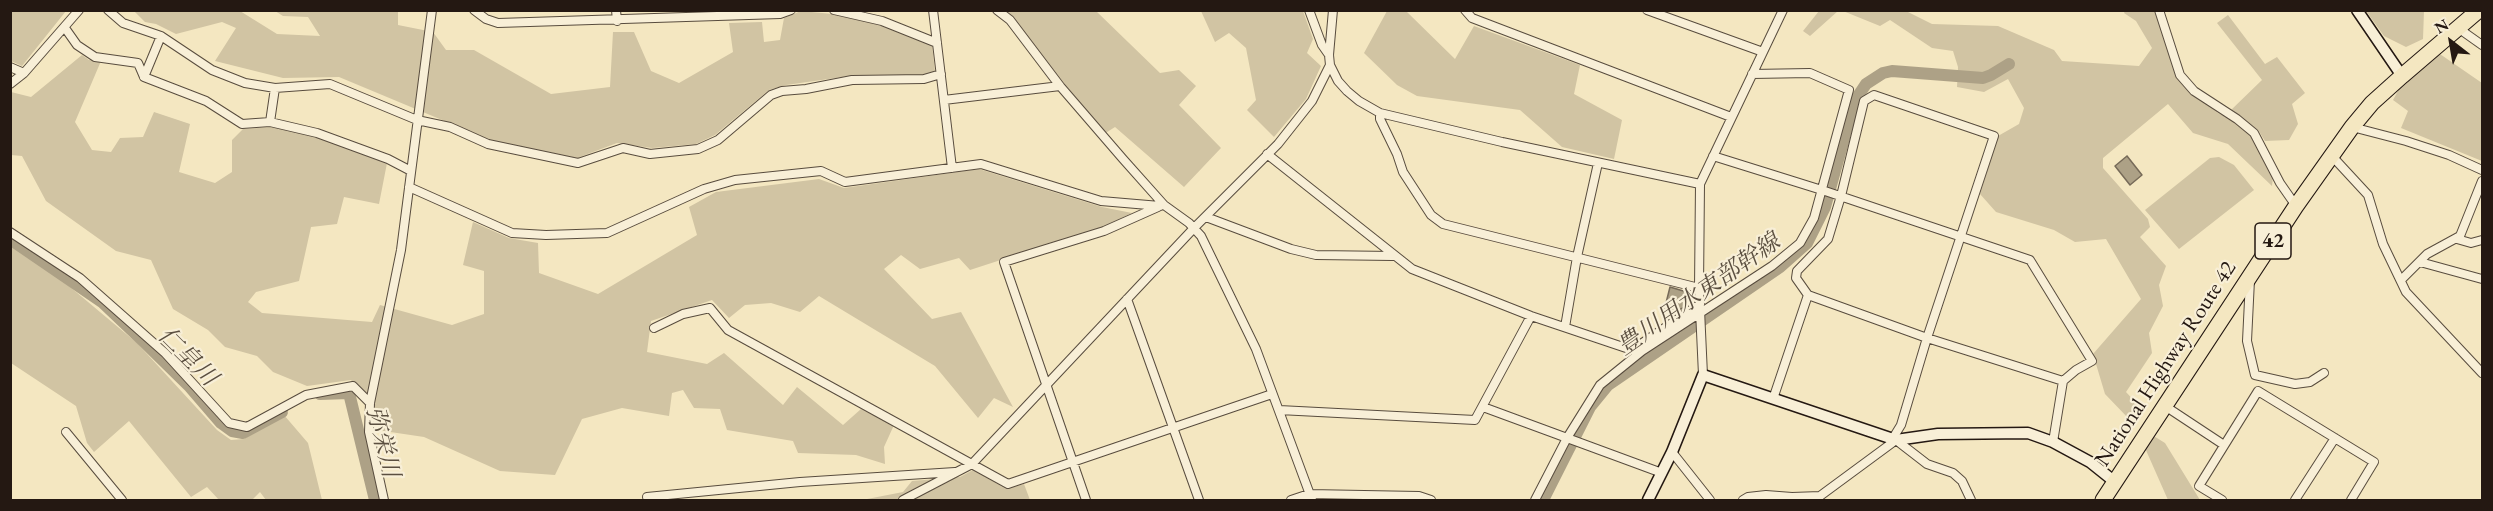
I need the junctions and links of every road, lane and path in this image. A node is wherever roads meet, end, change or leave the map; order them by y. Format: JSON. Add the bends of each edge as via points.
{"nodes":[{"id":1,"x":79,"y":10,"type":"edge"},
{"id":2,"x":108,"y":10,"type":"edge"},
{"id":3,"x":432,"y":10,"type":"edge"},
{"id":4,"x":474,"y":10,"type":"edge"},
{"id":5,"x":616,"y":10,"type":"edge"},
{"id":6,"x":791,"y":10,"type":"edge"},
{"id":7,"x":834,"y":10,"type":"edge"},
{"id":8,"x":933,"y":10,"type":"edge"},
{"id":9,"x":997,"y":10,"type":"edge"},
{"id":10,"x":1009,"y":10,"type":"edge"},
{"id":11,"x":1309,"y":10,"type":"edge"},
{"id":12,"x":1333,"y":10,"type":"edge"},
{"id":13,"x":1465,"y":10,"type":"edge"},
{"id":14,"x":1647,"y":10,"type":"edge"},
{"id":15,"x":1783,"y":10,"type":"edge"},
{"id":16,"x":2159,"y":10,"type":"edge"},
{"id":17,"x":2357,"y":10,"type":"edge"},
{"id":18,"x":2479,"y":10,"type":"edge"},
{"id":19,"x":1010,"y":20,"type":"junction"},
{"id":20,"x":617,"y":21,"type":"junction"},
{"id":21,"x":65,"y":28,"type":"junction"},
{"id":22,"x":2458,"y":28,"type":"junction"},
{"id":23,"x":161,"y":36,"type":"junction"},
{"id":24,"x":937,"y":43,"type":"junction"},
{"id":25,"x":2482,"y":45,"type":"edge"},
{"id":26,"x":1762,"y":52,"type":"junction"},
{"id":27,"x":1329,"y":55,"type":"junction"},
{"id":28,"x":1330,"y":65,"type":"junction"},
{"id":29,"x":10,"y":67,"type":"edge"},
{"id":30,"x":24,"y":73,"type":"junction"},
{"id":31,"x":941,"y":74,"type":"junction"},
{"id":32,"x":1752,"y":74,"type":"junction"},
{"id":33,"x":144,"y":76,"type":"junction"},
{"id":34,"x":2402,"y":76,"type":"junction"},
{"id":35,"x":10,"y":84,"type":"edge"},
{"id":36,"x":1060,"y":86,"type":"junction"},
{"id":37,"x":276,"y":88,"type":"junction"},
{"id":38,"x":944,"y":100,"type":"junction"},
{"id":39,"x":1380,"y":113,"type":"junction"},
{"id":40,"x":1731,"y":117,"type":"junction"},
{"id":41,"x":417,"y":120,"type":"junction"},
{"id":42,"x":270,"y":122,"type":"junction"},
{"id":43,"x":2352,"y":127,"type":"junction"},
{"id":44,"x":1267,"y":154,"type":"junction"},
{"id":45,"x":2331,"y":155,"type":"junction"},
{"id":46,"x":1713,"y":156,"type":"junction"},
{"id":47,"x":1599,"y":163,"type":"junction"},
{"id":48,"x":952,"y":168,"type":"junction"},
{"id":49,"x":2482,"y":170,"type":"edge"},
{"id":50,"x":411,"y":171,"type":"junction"},
{"id":51,"x":2482,"y":181,"type":"edge"},
{"id":52,"x":1700,"y":184,"type":"junction"},
{"id":53,"x":410,"y":187,"type":"junction"},
{"id":54,"x":1823,"y":190,"type":"junction"},
{"id":55,"x":1838,"y":195,"type":"junction"},
{"id":56,"x":1162,"y":206,"type":"junction"},
{"id":57,"x":2296,"y":206,"type":"junction"},
{"id":58,"x":1206,"y":218,"type":"junction"},
{"id":59,"x":1194,"y":228,"type":"junction"},
{"id":60,"x":10,"y":232,"type":"edge"},
{"id":61,"x":1960,"y":237,"type":"junction"},
{"id":62,"x":2457,"y":239,"type":"junction"},
{"id":63,"x":2482,"y":240,"type":"edge"},
{"id":64,"x":1393,"y":256,"type":"junction"},
{"id":65,"x":1577,"y":257,"type":"junction"},
{"id":66,"x":2420,"y":262,"type":"junction"},
{"id":67,"x":2250,"y":277,"type":"junction"},
{"id":68,"x":2482,"y":279,"type":"edge"},
{"id":69,"x":2401,"y":280,"type":"junction"},
{"id":70,"x":1699,"y":288,"type":"junction"},
{"id":71,"x":1808,"y":295,"type":"junction"},
{"id":72,"x":1127,"y":299,"type":"junction"},
{"id":73,"x":1700,"y":311,"type":"junction"},
{"id":74,"x":1531,"y":316,"type":"junction"},
{"id":75,"x":1565,"y":327,"type":"junction"},
{"id":76,"x":654,"y":328,"type":"dead end"},
{"id":77,"x":1927,"y":338,"type":"junction"},
{"id":78,"x":2482,"y":372,"type":"edge"},
{"id":79,"x":2324,"y":373,"type":"dead end"},
{"id":80,"x":1703,"y":375,"type":"junction"},
{"id":81,"x":2063,"y":381,"type":"junction"},
{"id":82,"x":1047,"y":385,"type":"junction"},
{"id":83,"x":1272,"y":394,"type":"junction"},
{"id":84,"x":1773,"y":399,"type":"junction"},
{"id":85,"x":370,"y":403,"type":"junction"},
{"id":86,"x":2165,"y":406,"type":"junction"},
{"id":87,"x":1483,"y":407,"type":"junction"},
{"id":88,"x":1279,"y":410,"type":"junction"},
{"id":89,"x":1173,"y":427,"type":"junction"},
{"id":90,"x":66,"y":432,"type":"dead end"},
{"id":91,"x":2335,"y":438,"type":"junction"},
{"id":92,"x":1568,"y":439,"type":"junction"},
{"id":93,"x":1894,"y":439,"type":"junction"},
{"id":94,"x":2053,"y":442,"type":"junction"},
{"id":95,"x":2224,"y":445,"type":"junction"},
{"id":96,"x":1672,"y":452,"type":"junction"},
{"id":97,"x":1073,"y":462,"type":"junction"},
{"id":98,"x":972,"y":464,"type":"junction"},
{"id":99,"x":961,"y":472,"type":"junction"},
{"id":100,"x":1662,"y":473,"type":"junction"},
{"id":101,"x":2115,"y":483,"type":"junction"},
{"id":102,"x":1310,"y":497,"type":"edge"},
{"id":103,"x":647,"y":498,"type":"dead end"},
{"id":104,"x":122,"y":501,"type":"edge"},
{"id":105,"x":384,"y":501,"type":"edge"},
{"id":106,"x":903,"y":501,"type":"edge"},
{"id":107,"x":1086,"y":501,"type":"edge"},
{"id":108,"x":1199,"y":501,"type":"edge"},
{"id":109,"x":1291,"y":501,"type":"edge"},
{"id":110,"x":1431,"y":501,"type":"edge"},
{"id":111,"x":1535,"y":501,"type":"edge"},
{"id":112,"x":1648,"y":501,"type":"edge"},
{"id":113,"x":1710,"y":501,"type":"edge"},
{"id":114,"x":1743,"y":501,"type":"edge"},
{"id":115,"x":1971,"y":501,"type":"edge"},
{"id":116,"x":2103,"y":501,"type":"edge"},
{"id":117,"x":2222,"y":501,"type":"edge"},
{"id":118,"x":2295,"y":501,"type":"edge"},
{"id":119,"x":2351,"y":501,"type":"edge"}],
"edges":[{"from":1,"to":21,"type":"street"},
{"from":2,"to":23,"type":"street","via":[[133,28]]},
{"from":3,"to":41,"type":"street"},
{"from":4,"to":20,"type":"street","via":[[498,23]]},
{"from":5,"to":20,"type":"street"},
{"from":6,"to":20,"type":"street","via":[[780,14]]},
{"from":7,"to":24,"type":"street","via":[[882,21]]},
{"from":8,"to":24,"type":"street"},
{"from":9,"to":19,"type":"street"},
{"from":10,"to":19,"type":"street"},
{"from":11,"to":27,"type":"street"},
{"from":12,"to":27,"type":"street"},
{"from":13,"to":40,"type":"street","via":[[1472,18]]},
{"from":14,"to":26,"type":"street"},
{"from":15,"to":26,"type":"street"},
{"from":16,"to":57,"type":"street","via":[[2180,75],[2194,91],[2254,133]]},
{"from":17,"to":34,"type":"street"},
{"from":18,"to":22,"type":"highway","name":"National Highway Route 42","number":"42"},
{"from":19,"to":36,"type":"street"},
{"from":21,"to":30,"type":"street"},
{"from":21,"to":33,"type":"street","via":[[76,45],[95,57],[138,63]]},
{"from":22,"to":25,"type":"street"},
{"from":22,"to":34,"type":"highway","name":"National Highway Route 42","number":"42"},
{"from":23,"to":33,"type":"street"},
{"from":23,"to":37,"type":"street","via":[[212,70],[244,83]]},
{"from":24,"to":31,"type":"street"},
{"from":26,"to":32,"type":"street"},
{"from":27,"to":28,"type":"street"},
{"from":28,"to":39,"type":"street","via":[[1347,91]]},
{"from":28,"to":44,"type":"street","via":[[1312,101]]},
{"from":29,"to":30,"type":"street"},
{"from":30,"to":35,"type":"street"},
{"from":31,"to":38,"type":"street"},
{"from":31,"to":41,"type":"street","via":[[924,79],[852,80],[782,91],[771,95],[718,140],[698,149],[650,154],[623,148],[578,163],[488,144],[450,127]]},
{"from":32,"to":40,"type":"street"},
{"from":32,"to":54,"type":"street","via":[[1810,73],[1849,90]]},
{"from":33,"to":42,"type":"street","via":[[206,101],[242,124]]},
{"from":34,"to":43,"type":"highway","name":"National Highway Route 42","number":"42"},
{"from":36,"to":38,"type":"street"},
{"from":36,"to":56,"type":"street"},
{"from":37,"to":41,"type":"street","via":[[330,84]]},
{"from":37,"to":42,"type":"street"},
{"from":38,"to":48,"type":"street"},
{"from":39,"to":47,"type":"street"},
{"from":39,"to":65,"type":"street","via":[[1403,172],[1431,215],[1443,224]]},
{"from":40,"to":46,"type":"street"},
{"from":41,"to":50,"type":"street"},
{"from":42,"to":50,"type":"street","via":[[317,133]]},
{"from":43,"to":45,"type":"highway","name":"National Highway Route 42","number":"42"},
{"from":43,"to":49,"type":"street","via":[[2417,145]]},
{"from":44,"to":58,"type":"street"},
{"from":44,"to":64,"type":"street"},
{"from":45,"to":57,"type":"highway","name":"National Highway Route 42","number":"42"},
{"from":45,"to":69,"type":"street","via":[[2367,195],[2383,244]]},
{"from":46,"to":52,"type":"street"},
{"from":46,"to":54,"type":"street"},
{"from":47,"to":52,"type":"street"},
{"from":47,"to":65,"type":"street"},
{"from":48,"to":53,"type":"street","via":[[845,182],[821,171],[735,180],[704,189],[607,233],[512,233]]},
{"from":48,"to":56,"type":"street","via":[[981,164],[1101,201]]},
{"from":50,"to":53,"type":"street"},
{"from":51,"to":62,"type":"street"},
{"from":52,"to":70,"type":"street"},
{"from":53,"to":85,"type":"street"},
{"from":54,"to":55,"type":"street"},
{"from":54,"to":73,"type":"street","via":[[1800,243],[1772,266]]},
{"from":55,"to":61,"type":"street"},
{"from":55,"to":61,"type":"street","via":[[1864,101],[1874,94],[1994,136]]},
{"from":55,"to":71,"type":"street","via":[[1828,239],[1797,270],[1796,278]]},
{"from":56,"to":59,"type":"street"},
{"from":56,"to":82,"type":"street","via":[[1104,231],[1005,262]]},
{"from":57,"to":67,"type":"highway","name":"National Highway Route 42","number":"42"},
{"from":58,"to":59,"type":"street"},
{"from":58,"to":64,"type":"street","via":[[1316,255]]},
{"from":59,"to":72,"type":"street"},
{"from":59,"to":83,"type":"street","via":[[1256,349]]},
{"from":60,"to":85,"type":"street","via":[[80,278],[165,353],[229,423],[247,428],[306,395],[353,386]]},
{"from":61,"to":77,"type":"street"},
{"from":61,"to":81,"type":"street","via":[[2030,260],[2092,361]]},
{"from":62,"to":63,"type":"street","via":[[2471,243]]},
{"from":62,"to":66,"type":"street"},
{"from":64,"to":74,"type":"street","via":[[1412,269]]},
{"from":65,"to":70,"type":"street"},
{"from":65,"to":75,"type":"street"},
{"from":66,"to":68,"type":"street"},
{"from":66,"to":69,"type":"street"},
{"from":67,"to":79,"type":"street","via":[[2247,341],[2255,375],[2295,384],[2310,382]]},
{"from":67,"to":86,"type":"highway","name":"National Highway Route 42","number":"42"},
{"from":69,"to":78,"type":"street","via":[[2406,292]]},
{"from":70,"to":73,"type":"street"},
{"from":71,"to":77,"type":"street"},
{"from":71,"to":84,"type":"street"},
{"from":72,"to":82,"type":"street"},
{"from":72,"to":89,"type":"street"},
{"from":73,"to":75,"type":"street","via":[[1632,350]]},
{"from":73,"to":80,"type":"street"},
{"from":73,"to":92,"type":"street","via":[[1600,385]]},
{"from":74,"to":75,"type":"street"},
{"from":74,"to":87,"type":"street"},
{"from":76,"to":98,"type":"street","via":[[683,314],[710,308],[728,330]]},
{"from":77,"to":81,"type":"street"},
{"from":77,"to":93,"type":"street"},
{"from":80,"to":84,"type":"street"},
{"from":80,"to":96,"type":"street"},
{"from":81,"to":94,"type":"street"},
{"from":82,"to":97,"type":"street"},
{"from":82,"to":98,"type":"street"},
{"from":83,"to":88,"type":"street"},
{"from":83,"to":89,"type":"street"},
{"from":84,"to":93,"type":"street"},
{"from":85,"to":105,"type":"street","via":[[369,432]]},
{"from":86,"to":95,"type":"street"},
{"from":86,"to":101,"type":"highway","name":"National Highway Route 42","number":"42"},
{"from":87,"to":88,"type":"street","via":[[1475,420]]},
{"from":87,"to":92,"type":"street"},
{"from":88,"to":102,"type":"street"},
{"from":89,"to":97,"type":"street"},
{"from":89,"to":108,"type":"street"},
{"from":90,"to":104,"type":"street"},
{"from":91,"to":95,"type":"street","via":[[2258,391]]},
{"from":91,"to":118,"type":"street"},
{"from":91,"to":119,"type":"street","via":[[2374,462]]},
{"from":92,"to":100,"type":"street"},
{"from":92,"to":111,"type":"street"},
{"from":93,"to":94,"type":"street","via":[[1938,434],[2028,433]]},
{"from":93,"to":114,"type":"street","via":[[1820,496],[1748,496]]},
{"from":93,"to":115,"type":"street","via":[[1927,464],[1962,480]]},
{"from":94,"to":101,"type":"street","via":[[2090,462]]},
{"from":95,"to":117,"type":"street","via":[[2199,486]]},
{"from":96,"to":100,"type":"street"},
{"from":96,"to":113,"type":"street"},
{"from":97,"to":98,"type":"street","via":[[1008,484]]},
{"from":97,"to":107,"type":"street"},
{"from":98,"to":99,"type":"street"},
{"from":99,"to":103,"type":"street","via":[[800,482]]},
{"from":99,"to":106,"type":"street"},
{"from":100,"to":112,"type":"street"},
{"from":101,"to":116,"type":"highway","name":"National Highway Route 42","number":"42"},
{"from":102,"to":109,"type":"street"},
{"from":102,"to":110,"type":"street","via":[[1419,496]]}]}
